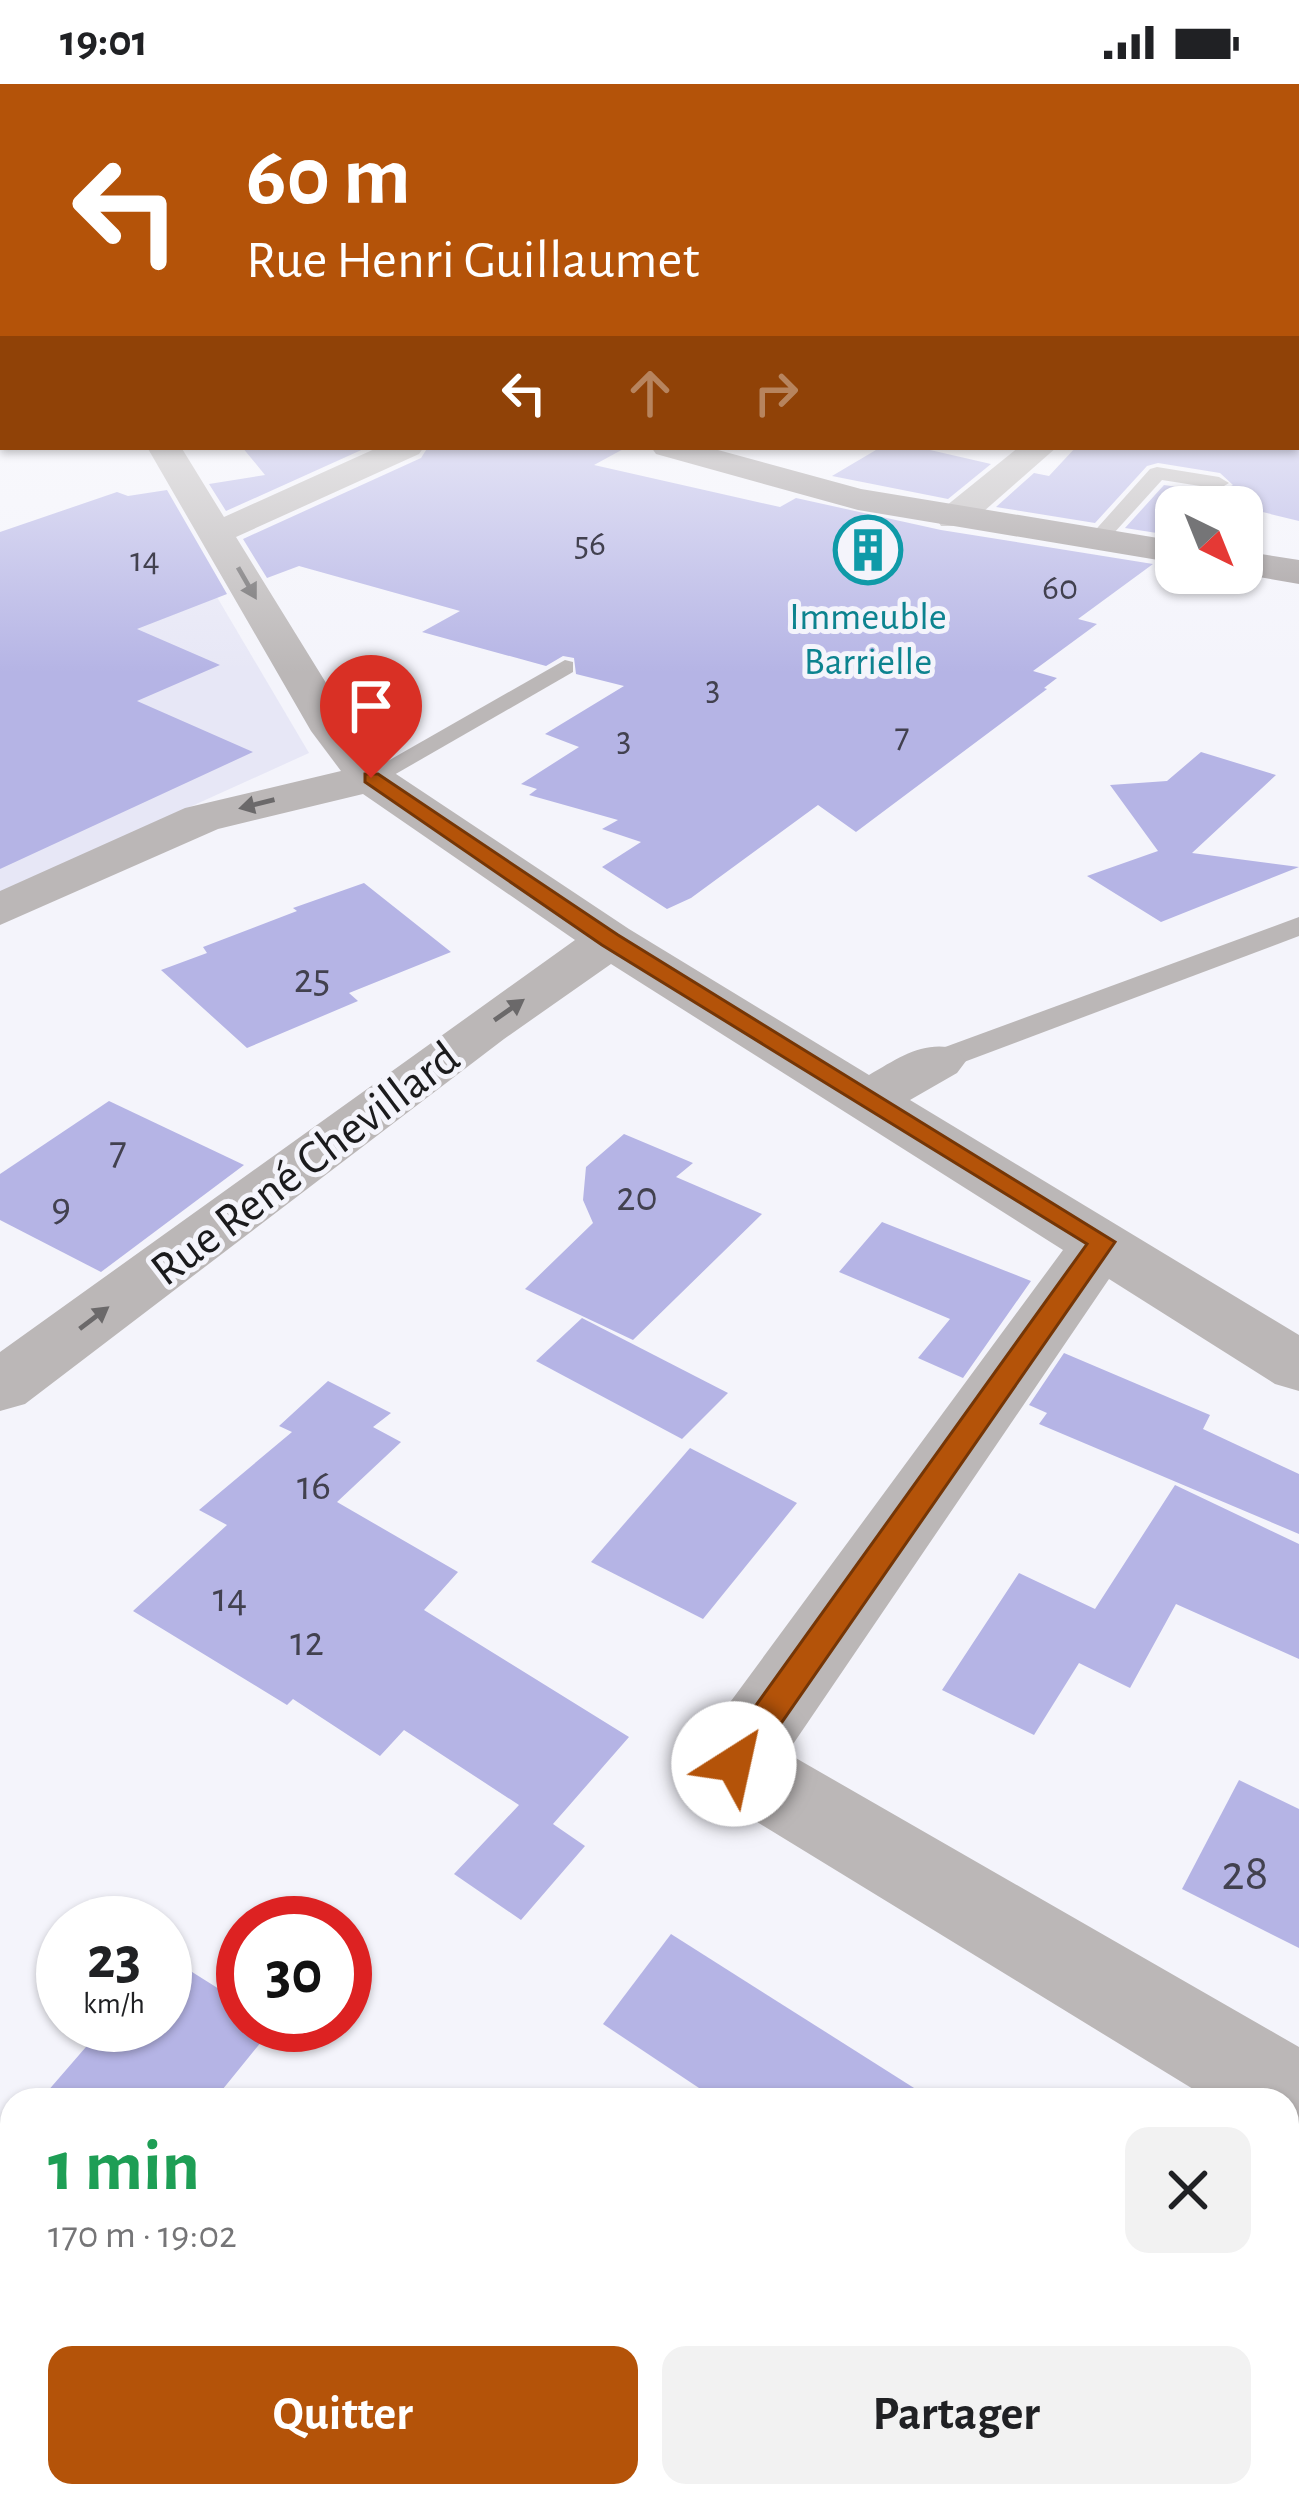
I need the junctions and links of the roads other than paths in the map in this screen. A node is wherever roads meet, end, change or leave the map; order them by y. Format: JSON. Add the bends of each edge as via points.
{"nodes":[{"id":1,"x":166,"y":450,"type":"edge"},
{"id":2,"x":400,"y":450,"type":"edge"},
{"id":3,"x":679,"y":450,"type":"edge"},
{"id":4,"x":1036,"y":450,"type":"edge"},
{"id":5,"x":1219,"y":482,"type":"dead end"},
{"id":6,"x":954,"y":518,"type":"junction"},
{"id":7,"x":236,"y":526,"type":"dead end"},
{"id":8,"x":1097,"y":540,"type":"junction"},
{"id":9,"x":1155,"y":549,"type":"edge"},
{"id":10,"x":1263,"y":566,"type":"edge"},
{"id":11,"x":1299,"y":572,"type":"edge"},
{"id":12,"x":566,"y":667,"type":"dead end"},
{"id":13,"x":371,"y":778,"type":"junction"},
{"id":14,"x":0,"y":910,"type":"edge"},
{"id":15,"x":1299,"y":926,"type":"edge"},
{"id":16,"x":610,"y":940,"type":"junction"},
{"id":17,"x":937,"y":1060,"type":"joint"},
{"id":18,"x":870,"y":1098,"type":"junction"},
{"id":19,"x":1102,"y":1242,"type":"junction"},
{"id":20,"x":1299,"y":1367,"type":"edge"},
{"id":21,"x":0,"y":1388,"type":"edge"},
{"id":22,"x":1279,"y":2088,"type":"edge"}],
"edges":[{"from":1,"to":13,"type":"street","one_way":true,"via":[[334,731]]},
{"from":2,"to":7,"type":"street"},
{"from":3,"to":6,"type":"street"},
{"from":4,"to":6,"type":"street"},
{"from":5,"to":8,"type":"lane","via":[[1157,473]]},
{"from":6,"to":8,"type":"street"},
{"from":8,"to":9,"type":"street"},
{"from":10,"to":11,"type":"street"},
{"from":12,"to":13,"type":"lane"},
{"from":13,"to":14,"type":"street","one_way":true,"via":[[202,818]]},
{"from":13,"to":16,"type":"street"},
{"from":15,"to":17,"type":"lane"},
{"from":16,"to":18,"type":"street"},
{"from":21,"to":16,"type":"street","name":"Rue René Chevillard","one_way":true},
{"from":17,"to":18,"type":"street"},
{"from":18,"to":19,"type":"street"},
{"from":19,"to":20,"type":"street"},
{"from":19,"to":22,"type":"street","via":[[734,1764]]}]}
